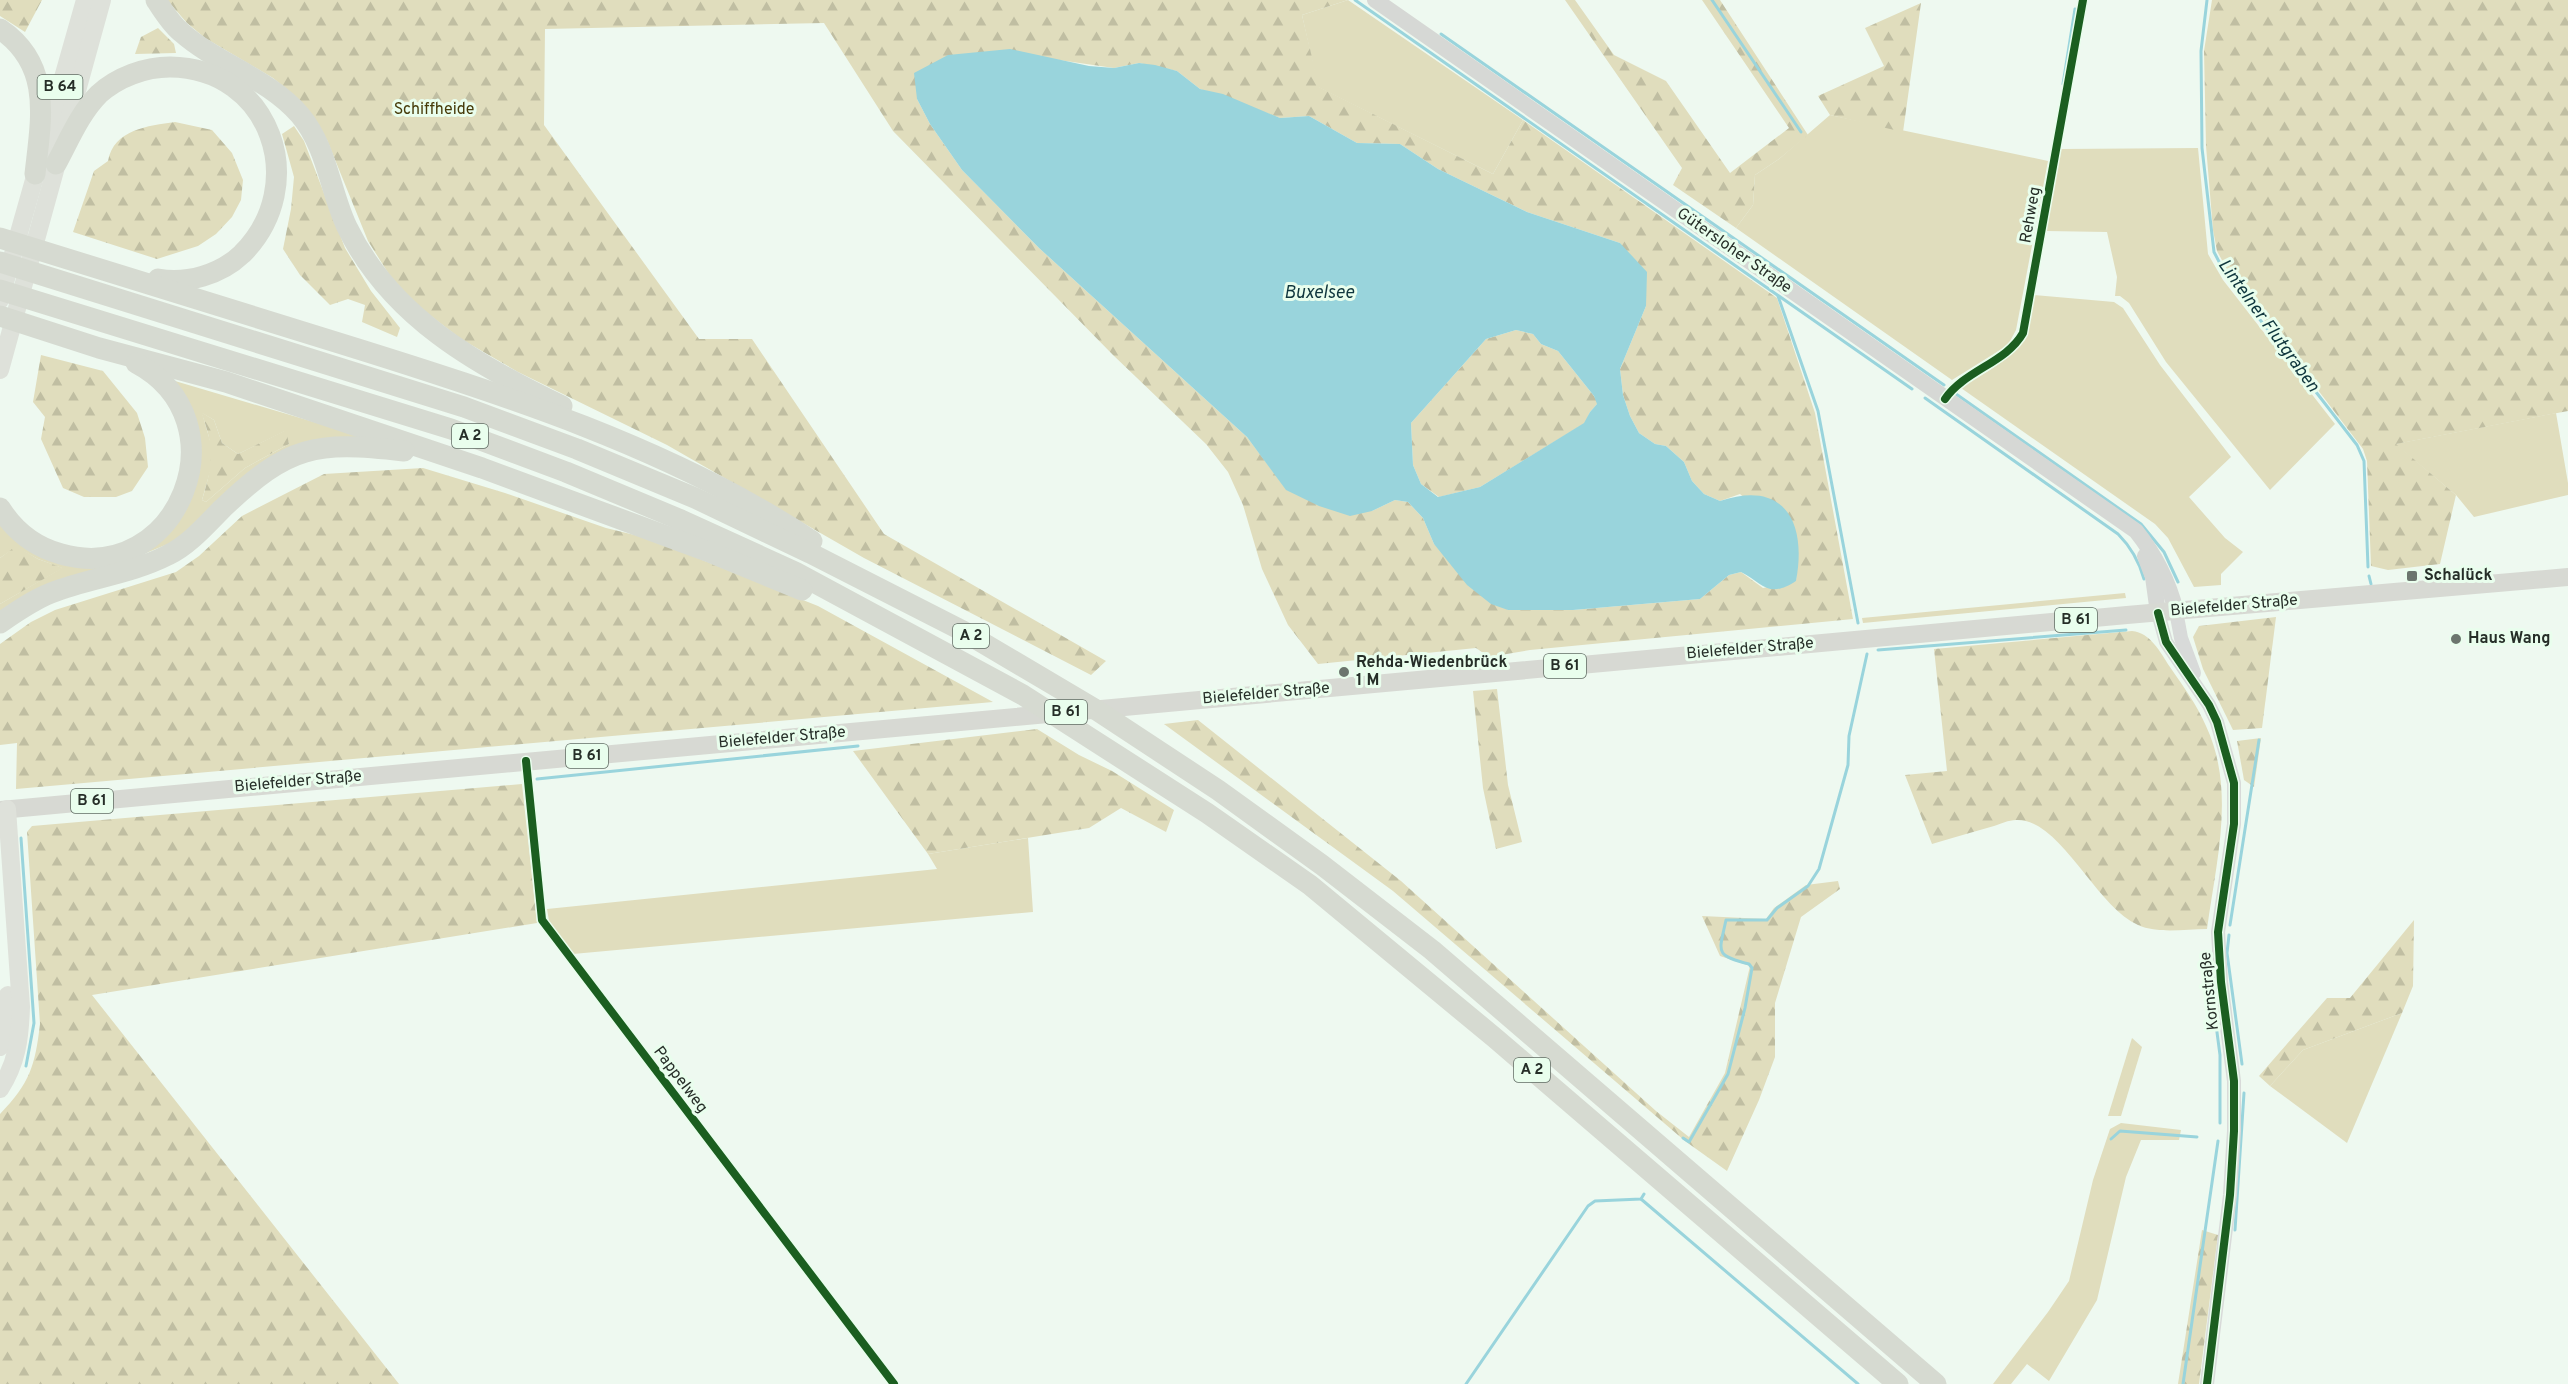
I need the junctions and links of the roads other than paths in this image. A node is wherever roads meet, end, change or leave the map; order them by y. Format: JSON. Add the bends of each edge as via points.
{"nodes":[{"id":1,"x":85,"y":0,"type":"edge"},
{"id":2,"x":102,"y":0,"type":"edge"},
{"id":3,"x":156,"y":0,"type":"edge"},
{"id":4,"x":1375,"y":0,"type":"edge"},
{"id":5,"x":2083,"y":0,"type":"edge"},
{"id":6,"x":0,"y":29,"type":"edge"},
{"id":7,"x":56,"y":164,"type":"junction"},
{"id":8,"x":35,"y":174,"type":"junction"},
{"id":9,"x":0,"y":238,"type":"edge"},
{"id":10,"x":0,"y":262,"type":"edge"},
{"id":11,"x":103,"y":269,"type":"junction"},
{"id":12,"x":0,"y":290,"type":"edge"},
{"id":13,"x":0,"y":300,"type":"edge"},
{"id":14,"x":0,"y":316,"type":"edge"},
{"id":15,"x":99,"y":348,"type":"junction"},
{"id":16,"x":1,"y":366,"type":"edge"},
{"id":17,"x":1945,"y":399,"type":"junction"},
{"id":18,"x":655,"y":456,"type":"junction"},
{"id":19,"x":482,"y":468,"type":"junction"},
{"id":20,"x":2093,"y":502,"type":"junction"},
{"id":21,"x":0,"y":508,"type":"edge"},
{"id":22,"x":2568,"y":577,"type":"edge"},
{"id":23,"x":887,"y":592,"type":"junction"},
{"id":24,"x":2176,"y":611,"type":"junction"},
{"id":25,"x":2157,"y":613,"type":"junction"},
{"id":26,"x":0,"y":623,"type":"edge"},
{"id":27,"x":919,"y":638,"type":"junction"},
{"id":28,"x":2209,"y":705,"type":"junction"},
{"id":29,"x":526,"y":761,"type":"junction"},
{"id":30,"x":4,"y":809,"type":"edge"},
{"id":31,"x":0,"y":891,"type":"edge"},
{"id":32,"x":0,"y":1047,"type":"edge"},
{"id":33,"x":0,"y":1089,"type":"edge"},
{"id":34,"x":894,"y":1384,"type":"edge"},
{"id":35,"x":1898,"y":1384,"type":"edge"},
{"id":36,"x":1936,"y":1384,"type":"edge"},
{"id":37,"x":2207,"y":1384,"type":"edge"}],
"edges":[{"from":1,"to":8,"type":"highway","number":"B 64"},
{"from":2,"to":7,"type":"highway","number":"B 64"},
{"from":3,"to":18,"type":"highway","via":[[186,36],[276,93],[300,115],[318,145],[357,246],[381,283],[410,312],[454,347],[517,385],[618,432]]},
{"from":4,"to":17,"type":"main road","name":"Gütersloher Straße"},
{"from":5,"to":17,"type":"street","name":"Rehweg","via":[[2023,333],[2011,349],[1953,387]]},
{"from":6,"to":8,"type":"highway","via":[[29,59],[39,86],[42,115]]},
{"from":7,"to":11,"type":"highway","via":[[100,93],[122,78],[160,67],[200,70],[224,80],[254,106],[269,132],[276,158],[275,197],[259,235],[239,257],[216,272],[181,280]]},
{"from":7,"to":16,"type":"highway","number":"B 64"},
{"from":8,"to":13,"type":"highway","number":"B 64"},
{"from":9,"to":11,"type":"highway"},
{"from":10,"to":23,"type":"highway","number":"A 2","via":[[464,407],[577,449],[695,498]]},
{"from":11,"to":18,"type":"highway","via":[[451,379]]},
{"from":12,"to":27,"type":"highway","number":"A 2","via":[[452,429],[566,472],[795,572]]},
{"from":14,"to":15,"type":"highway"},
{"from":15,"to":19,"type":"highway","via":[[226,382]]},
{"from":15,"to":21,"type":"highway","via":[[154,374],[172,393],[184,415],[191,439],[191,465],[186,490],[174,512],[158,531],[137,546],[114,555],[89,558],[41,546],[21,533]]},
{"from":17,"to":20,"type":"main road","name":"Gütersloher Straße"},
{"from":18,"to":23,"type":"highway","via":[[727,490]]},
{"from":19,"to":26,"type":"highway","via":[[417,453],[356,446],[327,446],[294,455],[251,482],[169,555],[50,593]]},
{"from":19,"to":27,"type":"highway","via":[[711,553]]},
{"from":20,"to":24,"type":"main road","name":"Gütersloher Straße","via":[[2136,531],[2153,551]]},
{"from":20,"to":25,"type":"main road","name":"Gütersloher Straße","via":[[2132,535],[2146,557],[2153,577]]},
{"from":22,"to":24,"type":"main road","name":"Bielefelder Straße","number":"B 61"},
{"from":23,"to":36,"type":"highway","number":"A 2","via":[[961,630],[1143,740],[1322,865],[1432,950]]},
{"from":24,"to":25,"type":"main road","name":"Bielefelder Straße","number":"B 61"},
{"from":24,"to":28,"type":"street","name":"Kornstraße","via":[[2188,657]]},
{"from":25,"to":28,"type":"street","name":"Kornstraße","via":[[2166,642]]},
{"from":25,"to":29,"type":"main road","name":"Bielefelder Straße","number":"B 61"},
{"from":27,"to":35,"type":"highway","number":"A 2","via":[[1082,732],[1310,885]]},
{"from":28,"to":37,"type":"street","name":"Kornstraße","via":[[2224,738],[2234,783],[2234,824],[2218,932],[2234,1081],[2234,1131],[2228,1218]]},
{"from":29,"to":30,"type":"main road","name":"Bielefelder Straße","number":"B 61"},
{"from":29,"to":34,"type":"street","name":"Pappelweg","via":[[542,920]]},
{"from":30,"to":33,"type":"highway","via":[[21,1008],[15,1060]]},
{"from":31,"to":32,"type":"highway","via":[[9,1011]]}]}
